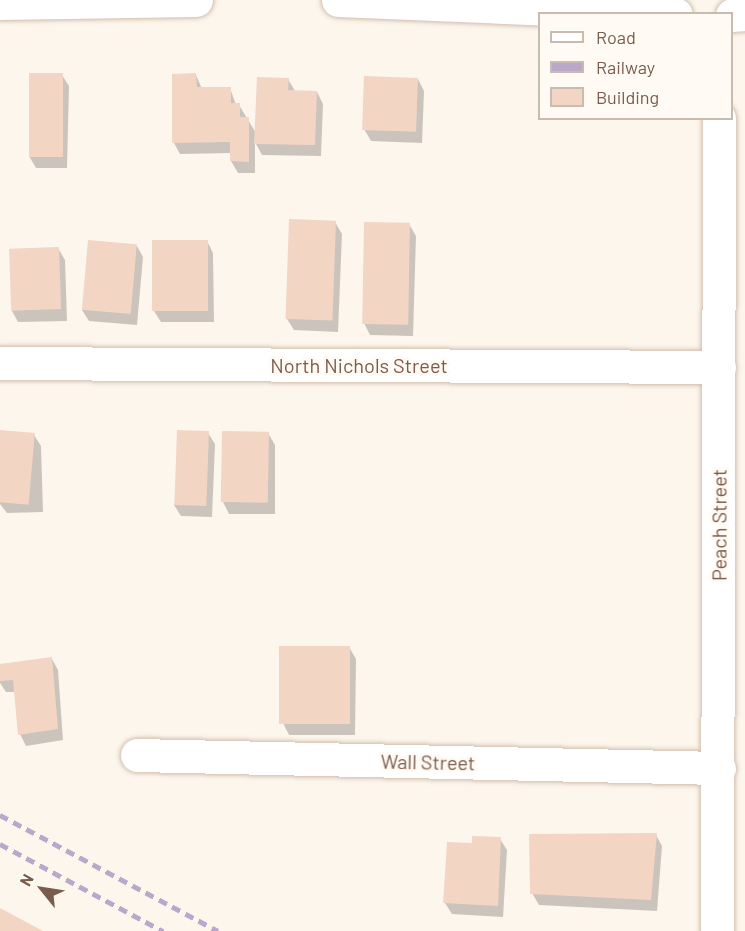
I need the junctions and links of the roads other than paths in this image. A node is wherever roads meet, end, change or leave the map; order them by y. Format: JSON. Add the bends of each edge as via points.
{"nodes":[{"id":1,"x":196,"y":0,"type":"edge"},
{"id":2,"x":338,"y":0,"type":"edge"},
{"id":3,"x":0,"y":3,"type":"edge"},
{"id":4,"x":628,"y":12,"type":"edge"},
{"id":5,"x":719,"y":120,"type":"edge"},
{"id":6,"x":0,"y":363,"type":"edge"},
{"id":7,"x":719,"y":367,"type":"junction"},
{"id":8,"x":137,"y":755,"type":"dead end"},
{"id":9,"x":719,"y":768,"type":"junction"},
{"id":10,"x":717,"y":931,"type":"edge"}],
"edges":[{"from":1,"to":3,"type":"street"},
{"from":2,"to":4,"type":"street"},
{"from":5,"to":7,"type":"street","name":"Peach Street"},
{"from":6,"to":7,"type":"street","name":"North Nichols Street"},
{"from":7,"to":9,"type":"street","name":"Peach Street"},
{"from":8,"to":9,"type":"street","name":"Wall Street"},
{"from":9,"to":10,"type":"street","name":"Peach Street"}]}
